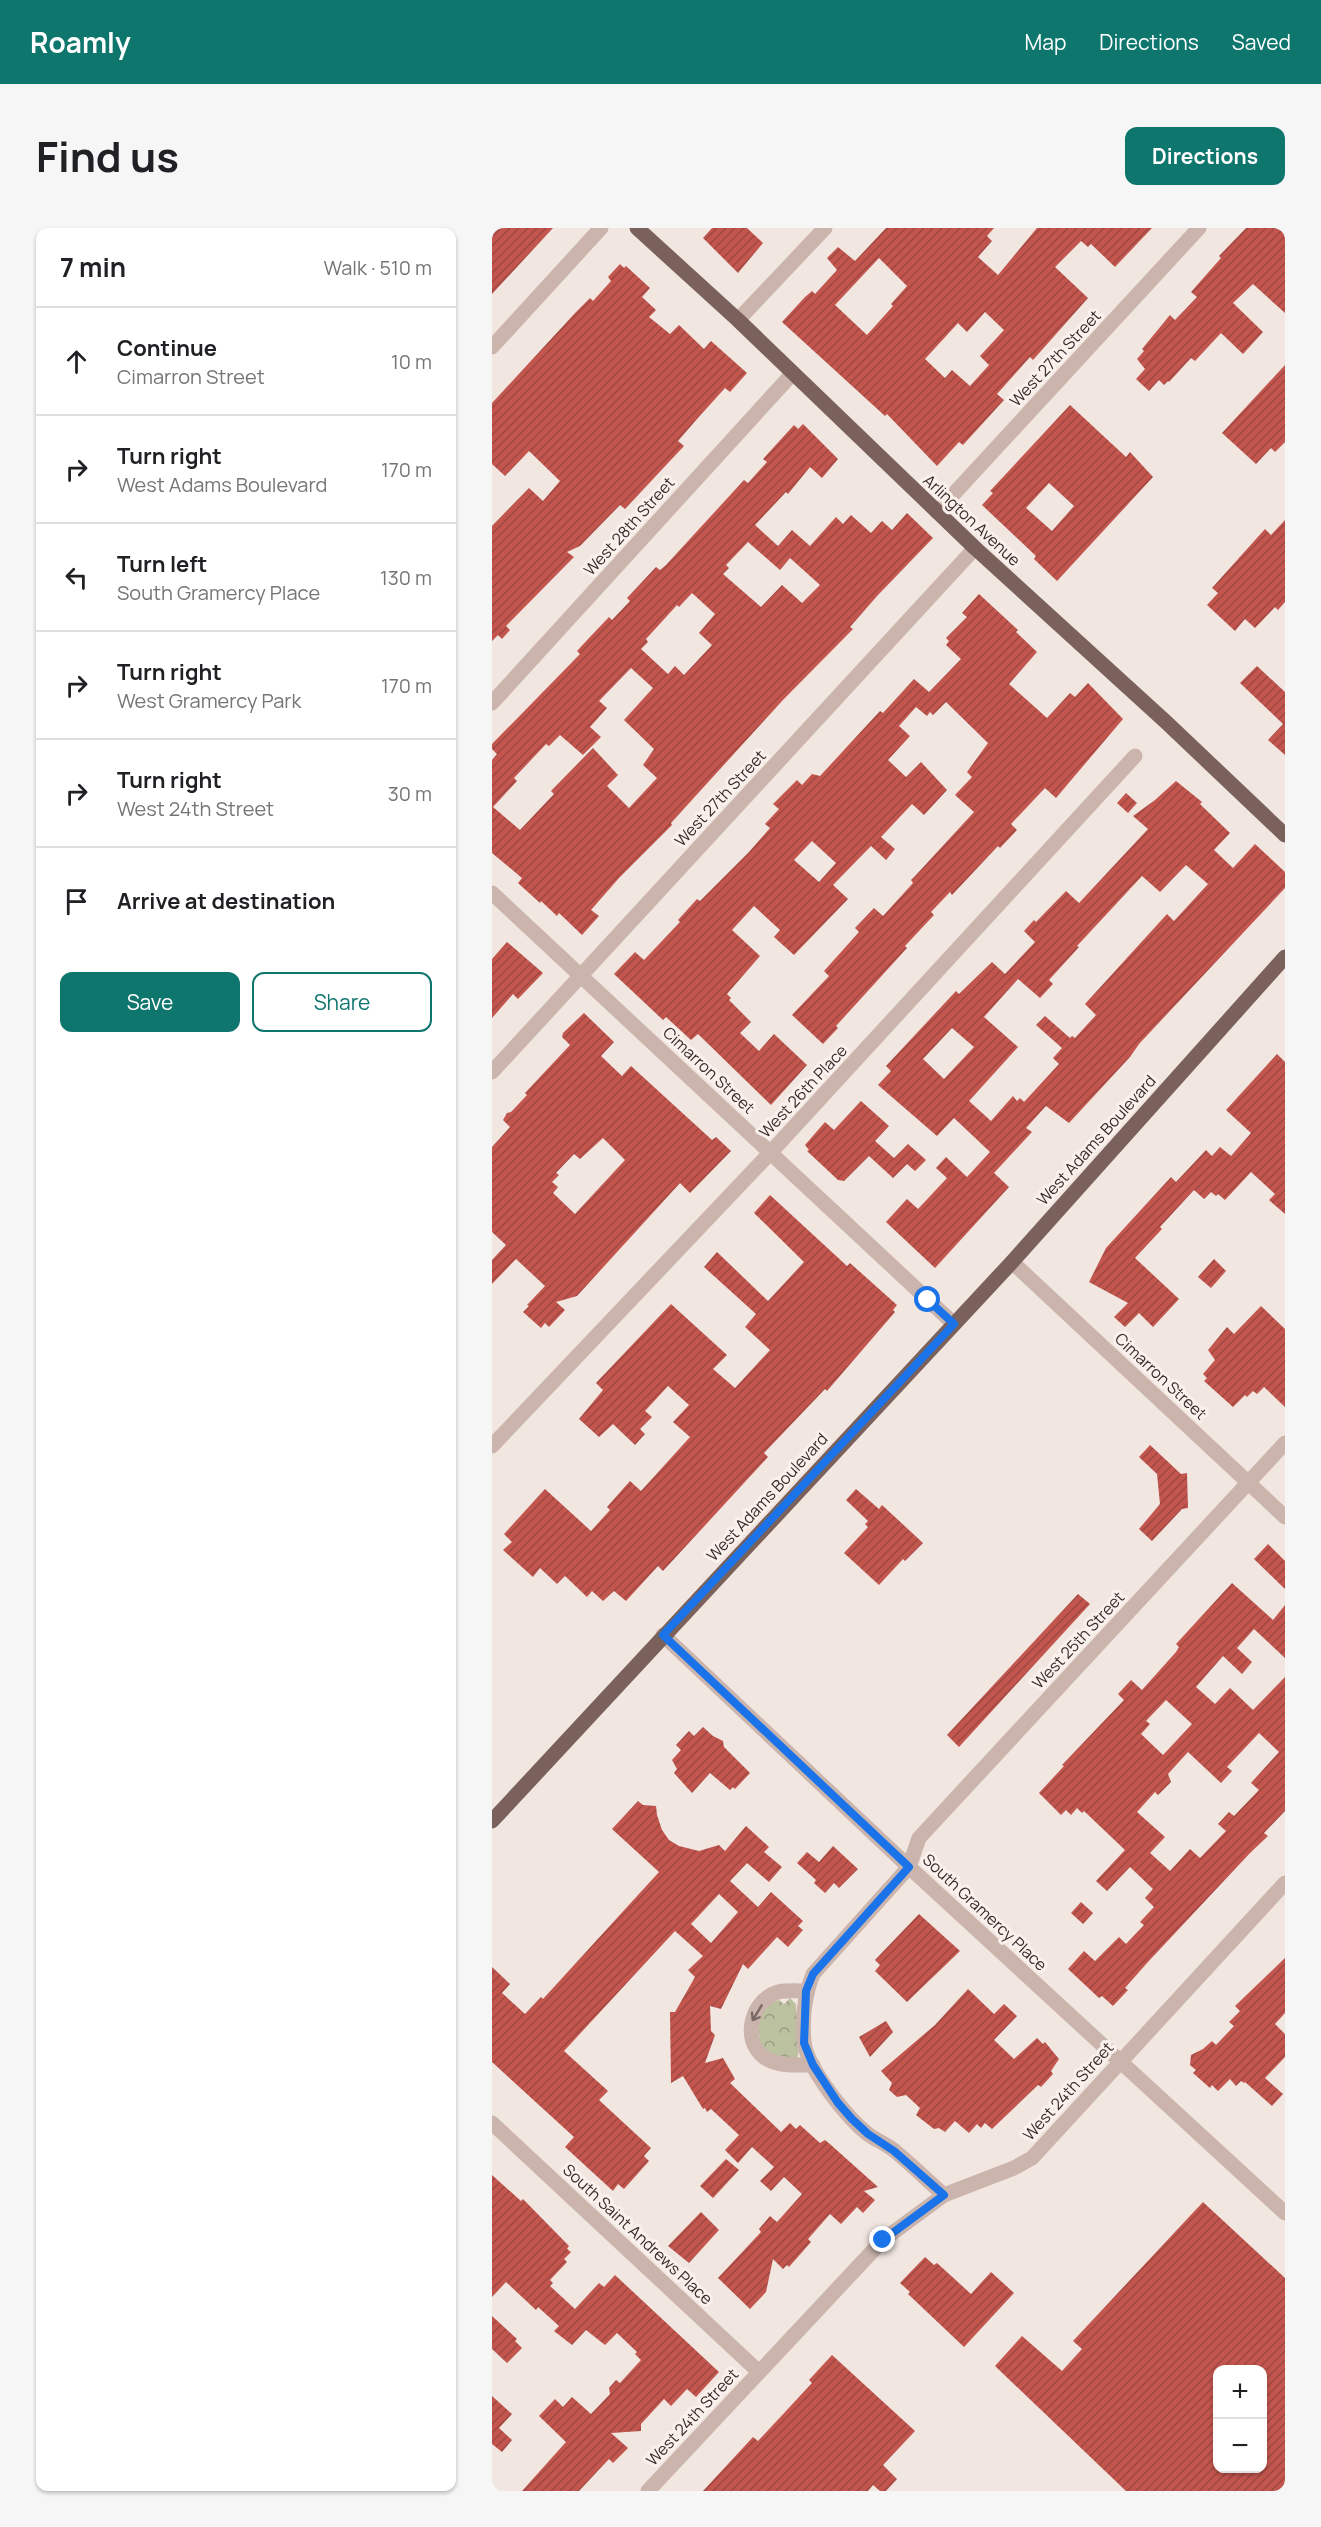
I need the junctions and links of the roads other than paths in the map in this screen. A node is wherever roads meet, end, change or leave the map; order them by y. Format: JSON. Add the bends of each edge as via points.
{"nodes":[{"id":1,"x":601,"y":228,"type":"edge"},
{"id":2,"x":637,"y":228,"type":"edge"},
{"id":3,"x":825,"y":228,"type":"edge"},
{"id":4,"x":1199,"y":228,"type":"edge"},
{"id":5,"x":738,"y":320,"type":"junction"},
{"id":6,"x":492,"y":347,"type":"edge"},
{"id":7,"x":793,"y":373,"type":"junction"},
{"id":8,"x":937,"y":512,"type":"junction"},
{"id":9,"x":975,"y":548,"type":"junction"},
{"id":10,"x":492,"y":703,"type":"edge"},
{"id":11,"x":1135,"y":756,"type":"dead end"},
{"id":12,"x":1285,"y":835,"type":"edge"},
{"id":13,"x":492,"y":893,"type":"edge"},
{"id":14,"x":1285,"y":957,"type":"edge"},
{"id":15,"x":580,"y":975,"type":"junction"},
{"id":16,"x":492,"y":1072,"type":"edge"},
{"id":17,"x":771,"y":1152,"type":"junction"},
{"id":18,"x":1011,"y":1262,"type":"junction"},
{"id":19,"x":954,"y":1324,"type":"junction"},
{"id":20,"x":1285,"y":1443,"type":"edge"},
{"id":21,"x":492,"y":1446,"type":"edge"},
{"id":22,"x":1248,"y":1483,"type":"junction"},
{"id":23,"x":1285,"y":1517,"type":"edge"},
{"id":24,"x":663,"y":1635,"type":"junction"},
{"id":25,"x":492,"y":1821,"type":"edge"},
{"id":26,"x":909,"y":1867,"type":"junction"},
{"id":27,"x":1285,"y":1883,"type":"edge"},
{"id":28,"x":806,"y":1991,"type":"junction"},
{"id":29,"x":1120,"y":2061,"type":"junction"},
{"id":30,"x":813,"y":2065,"type":"junction"},
{"id":31,"x":492,"y":2123,"type":"edge"},
{"id":32,"x":944,"y":2195,"type":"junction"},
{"id":33,"x":1285,"y":2213,"type":"edge"},
{"id":34,"x":759,"y":2372,"type":"junction"},
{"id":35,"x":648,"y":2491,"type":"edge"}],
"edges":[{"from":1,"to":6,"type":"street"},
{"from":2,"to":5,"type":"main road","name":"Arlington Avenue"},
{"from":3,"to":5,"type":"street"},
{"from":4,"to":8,"type":"street","name":"West 27th Street"},
{"from":5,"to":7,"type":"main road","name":"Arlington Avenue"},
{"from":7,"to":8,"type":"main road","name":"Arlington Avenue"},
{"from":7,"to":10,"type":"street","name":"West 28th Street"},
{"from":8,"to":9,"type":"main road","name":"Arlington Avenue"},
{"from":9,"to":12,"type":"main road","name":"Arlington Avenue"},
{"from":9,"to":15,"type":"street","name":"West 27th Street"},
{"from":11,"to":17,"type":"street","name":"West 26th Place"},
{"from":13,"to":15,"type":"street","name":"Cimarron Street"},
{"from":14,"to":18,"type":"main road","name":"West Adams Boulevard"},
{"from":15,"to":16,"type":"street","name":"West 27th Street"},
{"from":15,"to":17,"type":"street","name":"Cimarron Street"},
{"from":17,"to":19,"type":"street","name":"Cimarron Street"},
{"from":17,"to":21,"type":"street","name":"West 26th Place"},
{"from":18,"to":19,"type":"main road","name":"West Adams Boulevard"},
{"from":18,"to":22,"type":"street","name":"Cimarron Street"},
{"from":19,"to":24,"type":"main road","name":"West Adams Boulevard"},
{"from":20,"to":22,"type":"street","name":"West 25th Street"},
{"from":22,"to":23,"type":"street","name":"Cimarron Street"},
{"from":22,"to":26,"type":"street","name":"West 25th Street","via":[[919,1838]]},
{"from":24,"to":25,"type":"main road","name":"West Adams Boulevard"},
{"from":24,"to":26,"type":"street","name":"South Gramercy Place"},
{"from":26,"to":28,"type":"street","via":[[813,1974]]},
{"from":26,"to":29,"type":"street","name":"South Gramercy Place"},
{"from":27,"to":29,"type":"street","name":"West 24th Street"},
{"from":28,"to":30,"type":"street","via":[[804,2043]]},
{"from":28,"to":30,"type":"street","one_way":true,"via":[[776,1992],[763,2003],[754,2014],[751,2039],[762,2056],[771,2061]]},
{"from":29,"to":32,"type":"street","name":"West 24th Street","via":[[1032,2158]]},
{"from":29,"to":33,"type":"street","name":"South Gramercy Place"},
{"from":30,"to":32,"type":"street","via":[[852,2119]]},
{"from":31,"to":34,"type":"street","name":"South Saint Andrews Place"},
{"from":32,"to":34,"type":"street","name":"West 24th Street","via":[[883,2240]]},
{"from":34,"to":35,"type":"street","name":"West 24th Street"}]}
